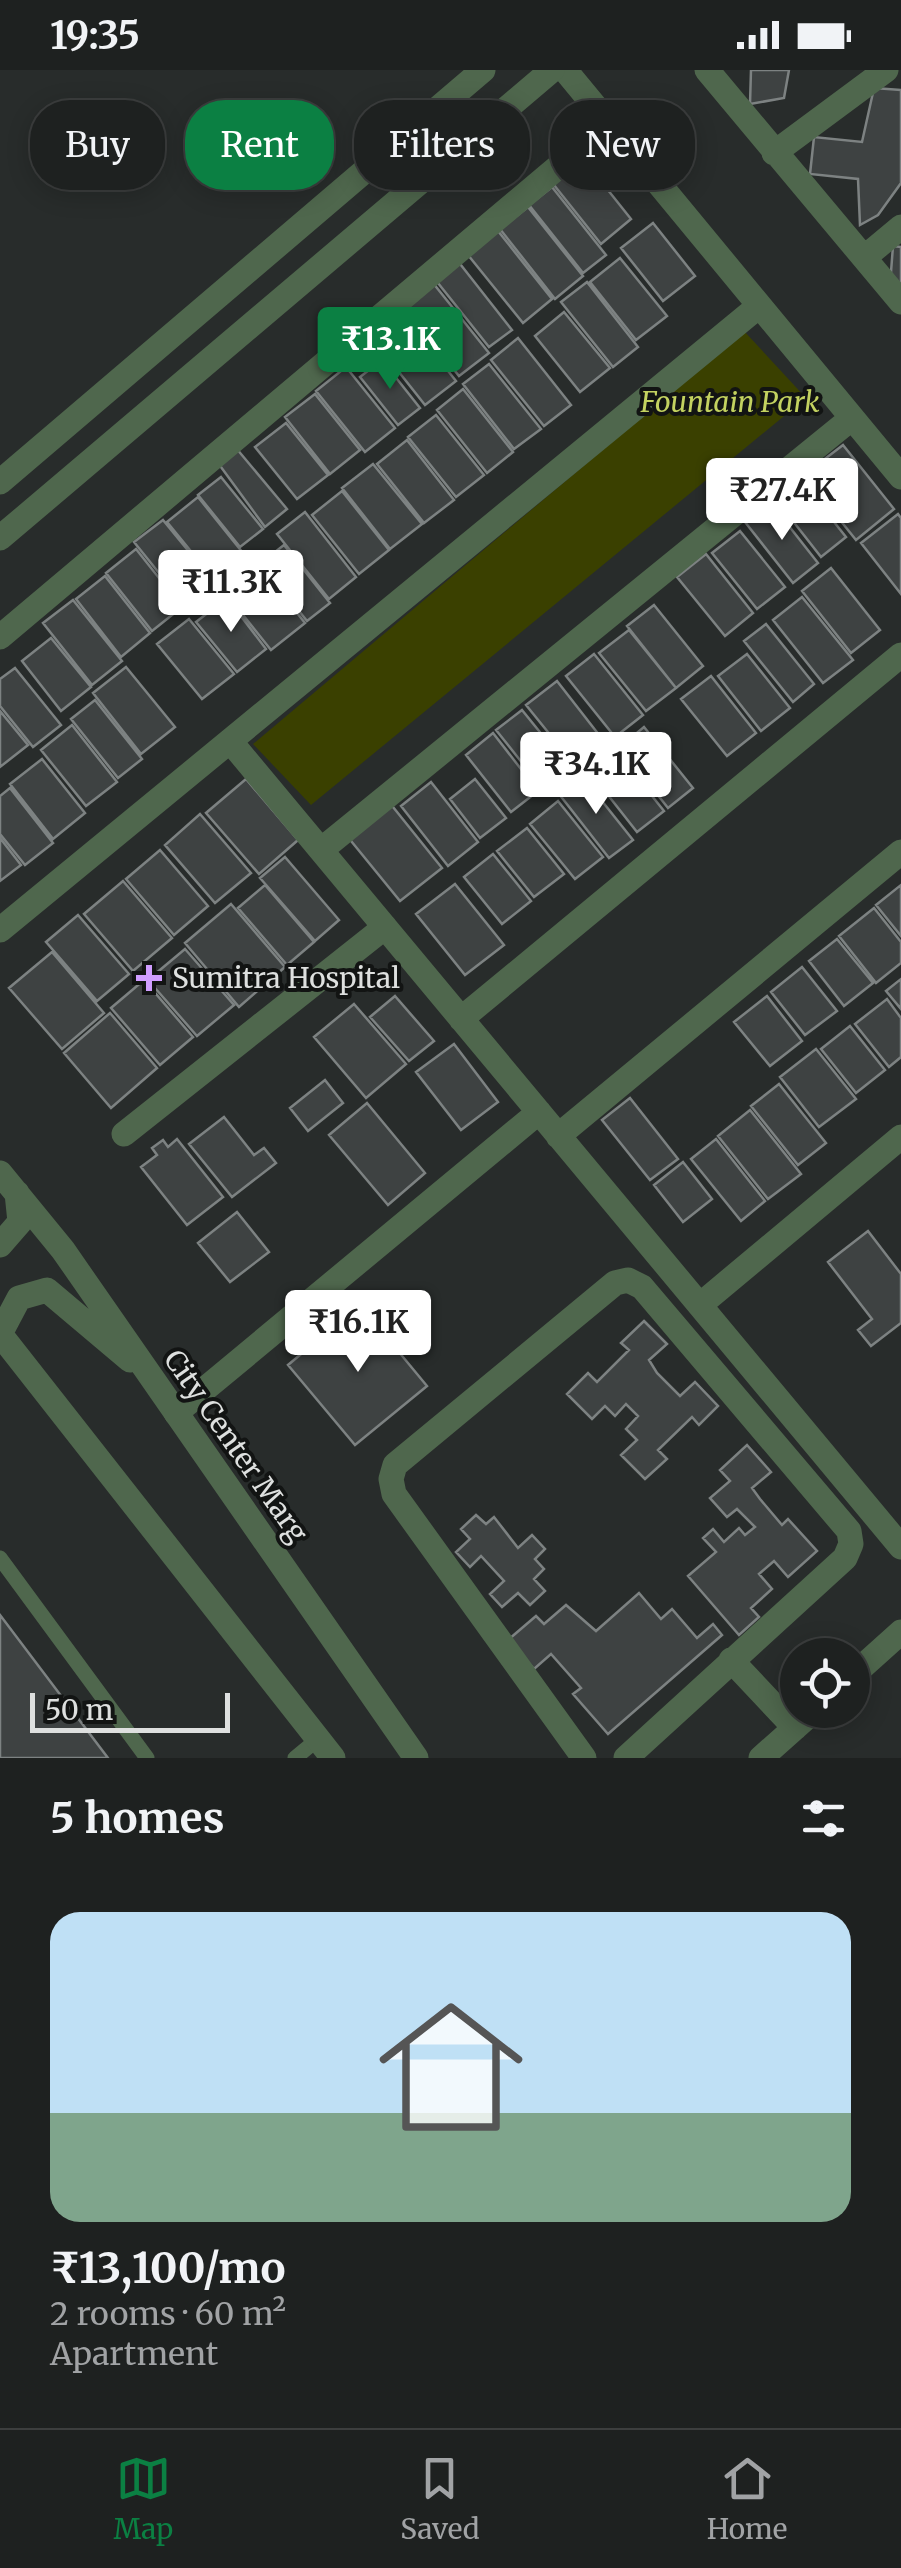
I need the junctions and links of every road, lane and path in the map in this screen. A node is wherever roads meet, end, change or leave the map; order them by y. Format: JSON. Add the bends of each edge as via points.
{"nodes":[{"id":1,"x":482,"y":70,"type":"edge"},
{"id":2,"x":552,"y":70,"type":"edge"},
{"id":3,"x":565,"y":70,"type":"edge"},
{"id":4,"x":707,"y":70,"type":"edge"},
{"id":5,"x":886,"y":70,"type":"edge"},
{"id":6,"x":589,"y":100,"type":"edge"},
{"id":7,"x":774,"y":153,"type":"junction"},
{"id":8,"x":550,"y":174,"type":"edge"},
{"id":9,"x":664,"y":190,"type":"edge"},
{"id":10,"x":901,"y":227,"type":"edge"},
{"id":11,"x":865,"y":257,"type":"junction"},
{"id":12,"x":901,"y":302,"type":"edge"},
{"id":13,"x":760,"y":306,"type":"junction"},
{"id":14,"x":852,"y":418,"type":"junction"},
{"id":15,"x":901,"y":477,"type":"edge"},
{"id":16,"x":0,"y":482,"type":"edge"},
{"id":17,"x":0,"y":538,"type":"edge"},
{"id":18,"x":0,"y":637,"type":"edge"},
{"id":19,"x":901,"y":655,"type":"edge"},
{"id":20,"x":230,"y":741,"type":"junction"},
{"id":21,"x":320,"y":850,"type":"junction"},
{"id":22,"x":901,"y":852,"type":"edge"},
{"id":23,"x":384,"y":926,"type":"junction"},
{"id":24,"x":0,"y":930,"type":"edge"},
{"id":25,"x":461,"y":1019,"type":"junction"},
{"id":26,"x":539,"y":1112,"type":"junction"},
{"id":27,"x":124,"y":1134,"type":"dead end"},
{"id":28,"x":558,"y":1136,"type":"junction"},
{"id":29,"x":901,"y":1137,"type":"edge"},
{"id":30,"x":0,"y":1173,"type":"edge"},
{"id":31,"x":17,"y":1194,"type":"junction"},
{"id":32,"x":0,"y":1245,"type":"edge"},
{"id":33,"x":700,"y":1305,"type":"junction"},
{"id":34,"x":0,"y":1334,"type":"edge"},
{"id":35,"x":148,"y":1372,"type":"junction"},
{"id":36,"x":176,"y":1413,"type":"junction"},
{"id":37,"x":901,"y":1547,"type":"edge"},
{"id":38,"x":0,"y":1558,"type":"edge"},
{"id":39,"x":901,"y":1632,"type":"edge"},
{"id":40,"x":730,"y":1660,"type":"junction"},
{"id":41,"x":870,"y":1660,"type":"edge"},
{"id":42,"x":780,"y":1712,"type":"edge"},
{"id":43,"x":795,"y":1728,"type":"edge"},
{"id":44,"x":326,"y":1748,"type":"edge"},
{"id":45,"x":147,"y":1758,"type":"edge"},
{"id":46,"x":295,"y":1758,"type":"edge"},
{"id":47,"x":416,"y":1758,"type":"edge"},
{"id":48,"x":584,"y":1758,"type":"edge"},
{"id":49,"x":626,"y":1758,"type":"edge"},
{"id":50,"x":761,"y":1758,"type":"edge"}],
"edges":[{"from":1,"to":16,"type":"street"},
{"from":2,"to":17,"type":"street"},
{"from":3,"to":6,"type":"street"},
{"from":4,"to":7,"type":"street"},
{"from":5,"to":7,"type":"street"},
{"from":7,"to":11,"type":"street"},
{"from":8,"to":18,"type":"street"},
{"from":9,"to":13,"type":"street"},
{"from":10,"to":11,"type":"street"},
{"from":11,"to":12,"type":"street"},
{"from":13,"to":14,"type":"street"},
{"from":13,"to":20,"type":"street"},
{"from":14,"to":15,"type":"street"},
{"from":14,"to":21,"type":"street"},
{"from":19,"to":25,"type":"street"},
{"from":20,"to":21,"type":"street"},
{"from":20,"to":24,"type":"street"},
{"from":21,"to":23,"type":"street"},
{"from":22,"to":28,"type":"street"},
{"from":23,"to":25,"type":"street"},
{"from":23,"to":27,"type":"street"},
{"from":25,"to":26,"type":"street"},
{"from":26,"to":28,"type":"street"},
{"from":26,"to":36,"type":"street"},
{"from":28,"to":33,"type":"street"},
{"from":29,"to":33,"type":"street"},
{"from":30,"to":31,"type":"street","name":"City Center Marg"},
{"from":31,"to":32,"type":"street","via":[[20,1222]]},
{"from":31,"to":35,"type":"street","name":"City Center Marg"},
{"from":33,"to":37,"type":"street"},
{"from":34,"to":35,"type":"street","via":[[20,1298],[48,1290]]},
{"from":34,"to":44,"type":"street"},
{"from":35,"to":36,"type":"street","name":"City Center Marg"},
{"from":36,"to":47,"type":"street","name":"City Center Marg"},
{"from":38,"to":45,"type":"lane"},
{"from":39,"to":41,"type":"street"},
{"from":40,"to":42,"type":"street"},
{"from":40,"to":48,"type":"street","via":[[845,1558],[849,1531],[642,1287],[615,1283],[396,1465],[391,1480],[394,1494]]},
{"from":40,"to":49,"type":"street"},
{"from":43,"to":50,"type":"street"},
{"from":44,"to":46,"type":"lane"}]}
